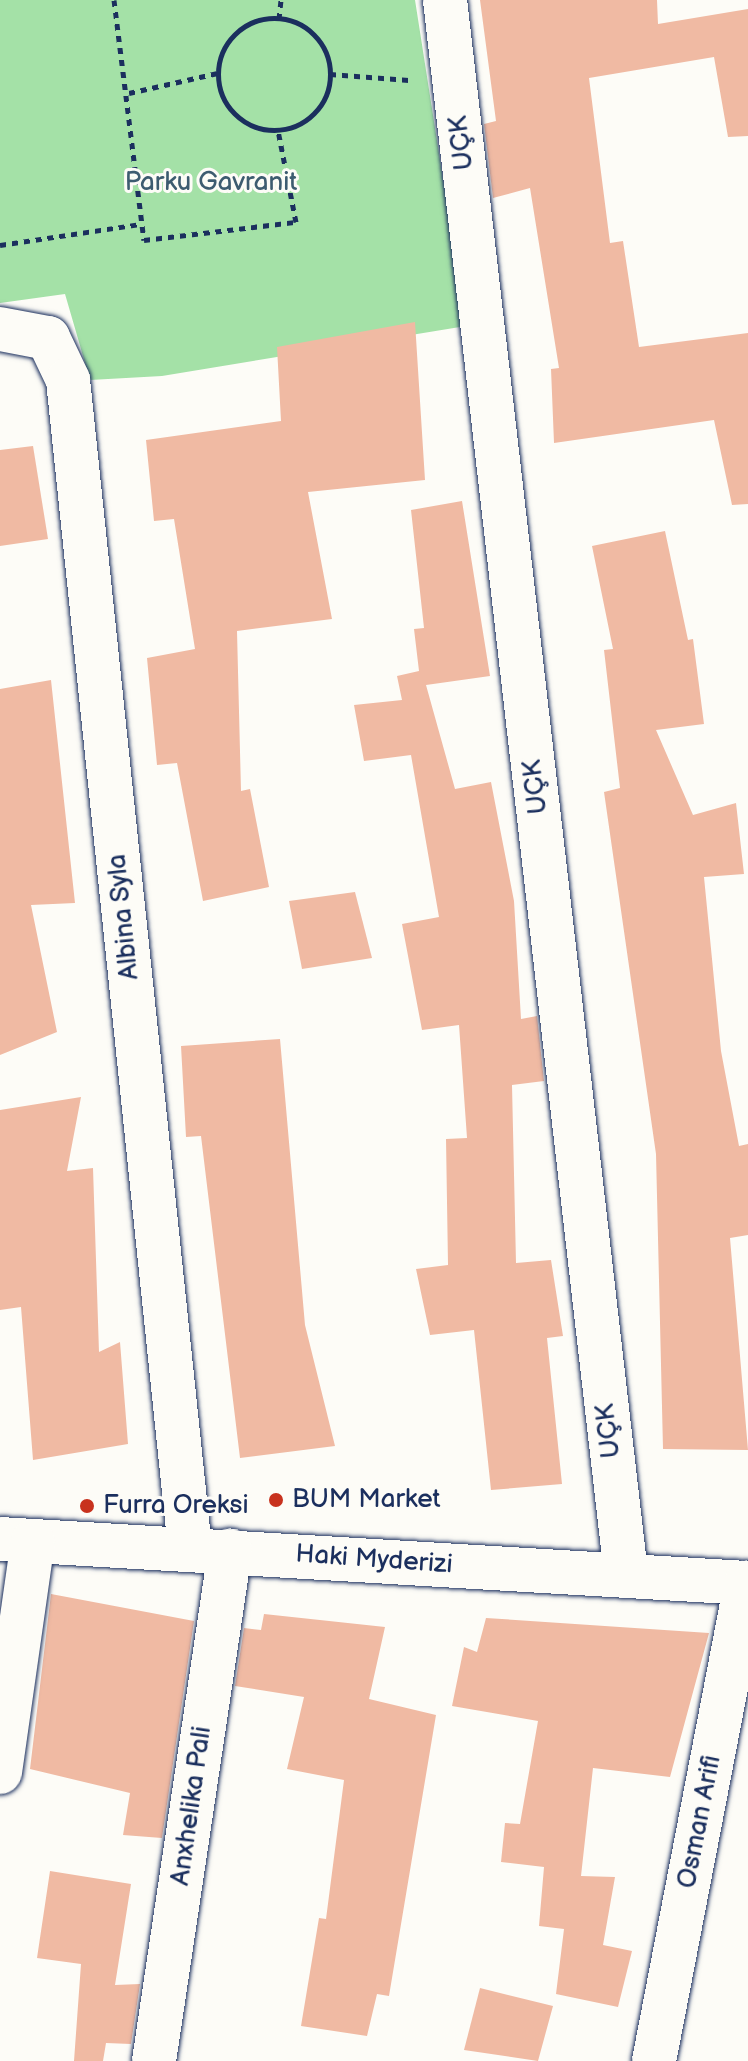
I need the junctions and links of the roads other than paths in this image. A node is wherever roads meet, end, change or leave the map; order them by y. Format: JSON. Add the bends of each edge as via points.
{"nodes":[{"id":1,"x":445,"y":0,"type":"edge"},
{"id":2,"x":0,"y":329,"type":"edge"},
{"id":3,"x":16,"y":1540,"type":"edge"},
{"id":4,"x":210,"y":1550,"type":"junction"},
{"id":5,"x":626,"y":1574,"type":"junction"},
{"id":6,"x":747,"y":1583,"type":"edge"},
{"id":7,"x":0,"y":1772,"type":"edge"},
{"id":8,"x":154,"y":2061,"type":"edge"},
{"id":9,"x":654,"y":2061,"type":"edge"}],
"edges":[{"from":1,"to":5,"type":"street","name":"UÇK"},
{"from":2,"to":4,"type":"street","name":"Albina Syla","via":[[48,338],[68,380]]},
{"from":3,"to":4,"type":"street","name":"Haki Myderizi"},
{"from":3,"to":7,"type":"street"},
{"from":4,"to":5,"type":"street","name":"Haki Myderizi"},
{"from":4,"to":8,"type":"street","name":"Anxhelika Pali"},
{"from":5,"to":6,"type":"street","name":"Haki Myderizi"},
{"from":6,"to":9,"type":"street","name":"Osman Arifi"}]}
